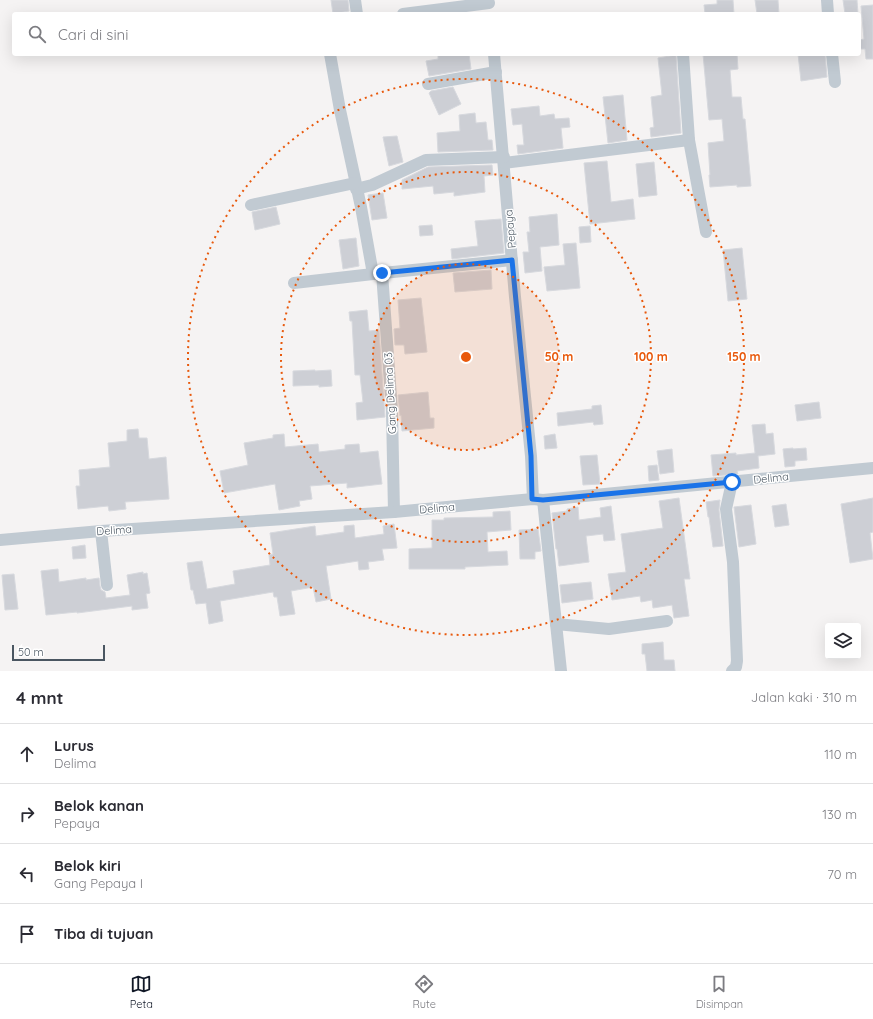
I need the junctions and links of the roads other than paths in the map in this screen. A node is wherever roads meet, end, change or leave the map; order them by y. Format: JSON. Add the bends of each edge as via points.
{"nodes":[{"id":1,"x":355,"y":0,"type":"edge"},
{"id":2,"x":826,"y":0,"type":"edge"},
{"id":3,"x":490,"y":6,"type":"edge"},
{"id":4,"x":357,"y":12,"type":"edge"},
{"id":5,"x":425,"y":12,"type":"edge"},
{"id":6,"x":828,"y":12,"type":"edge"},
{"id":7,"x":330,"y":56,"type":"edge"},
{"id":8,"x":494,"y":56,"type":"edge"},
{"id":9,"x":683,"y":56,"type":"edge"},
{"id":10,"x":832,"y":56,"type":"edge"},
{"id":11,"x":496,"y":72,"type":"junction"},
{"id":12,"x":835,"y":82,"type":"dead end"},
{"id":13,"x":428,"y":84,"type":"dead end"},
{"id":14,"x":689,"y":140,"type":"junction"},
{"id":15,"x":504,"y":160,"type":"junction"},
{"id":16,"x":356,"y":186,"type":"junction"},
{"id":17,"x":251,"y":205,"type":"dead end"},
{"id":18,"x":706,"y":232,"type":"dead end"},
{"id":19,"x":512,"y":260,"type":"junction"},
{"id":20,"x":377,"y":273,"type":"junction"},
{"id":21,"x":294,"y":283,"type":"dead end"},
{"id":22,"x":873,"y":468,"type":"edge"},
{"id":23,"x":732,"y":482,"type":"junction"},
{"id":24,"x":538,"y":500,"type":"junction"},
{"id":25,"x":394,"y":512,"type":"junction"},
{"id":26,"x":101,"y":531,"type":"junction"},
{"id":27,"x":0,"y":540,"type":"edge"},
{"id":28,"x":107,"y":585,"type":"dead end"},
{"id":29,"x":667,"y":621,"type":"dead end"},
{"id":30,"x":556,"y":624,"type":"junction"},
{"id":31,"x":561,"y":671,"type":"edge"},
{"id":32,"x":732,"y":671,"type":"edge"}],
"edges":[{"from":1,"to":4,"type":"street"},
{"from":2,"to":6,"type":"street"},
{"from":3,"to":5,"type":"street"},
{"from":7,"to":16,"type":"street","name":"Gang Delima 03"},
{"from":8,"to":11,"type":"street","name":"Pepaya"},
{"from":9,"to":14,"type":"street"},
{"from":10,"to":12,"type":"street"},
{"from":11,"to":13,"type":"street"},
{"from":11,"to":15,"type":"street","name":"Pepaya"},
{"from":14,"to":15,"type":"street"},
{"from":14,"to":18,"type":"street"},
{"from":15,"to":16,"type":"street","via":[[426,160],[372,185]]},
{"from":15,"to":19,"type":"street","name":"Pepaya"},
{"from":16,"to":17,"type":"street"},
{"from":16,"to":20,"type":"street","name":"Gang Delima 03"},
{"from":19,"to":20,"type":"street"},
{"from":19,"to":24,"type":"street","name":"Pepaya","via":[[531,456]]},
{"from":20,"to":21,"type":"street"},
{"from":20,"to":25,"type":"street","name":"Gang Delima 03","via":[[392,411]]},
{"from":22,"to":23,"type":"street","name":"Delima"},
{"from":23,"to":24,"type":"street","name":"Delima"},
{"from":23,"to":32,"type":"street","via":[[726,510],[733,562],[737,661]]},
{"from":24,"to":25,"type":"street","name":"Delima"},
{"from":24,"to":30,"type":"street","name":"Pepaya"},
{"from":25,"to":26,"type":"street","name":"Delima"},
{"from":26,"to":27,"type":"street","name":"Delima"},
{"from":26,"to":28,"type":"street"},
{"from":29,"to":30,"type":"street","via":[[608,629]]},
{"from":30,"to":31,"type":"street","name":"Pepaya"}]}
